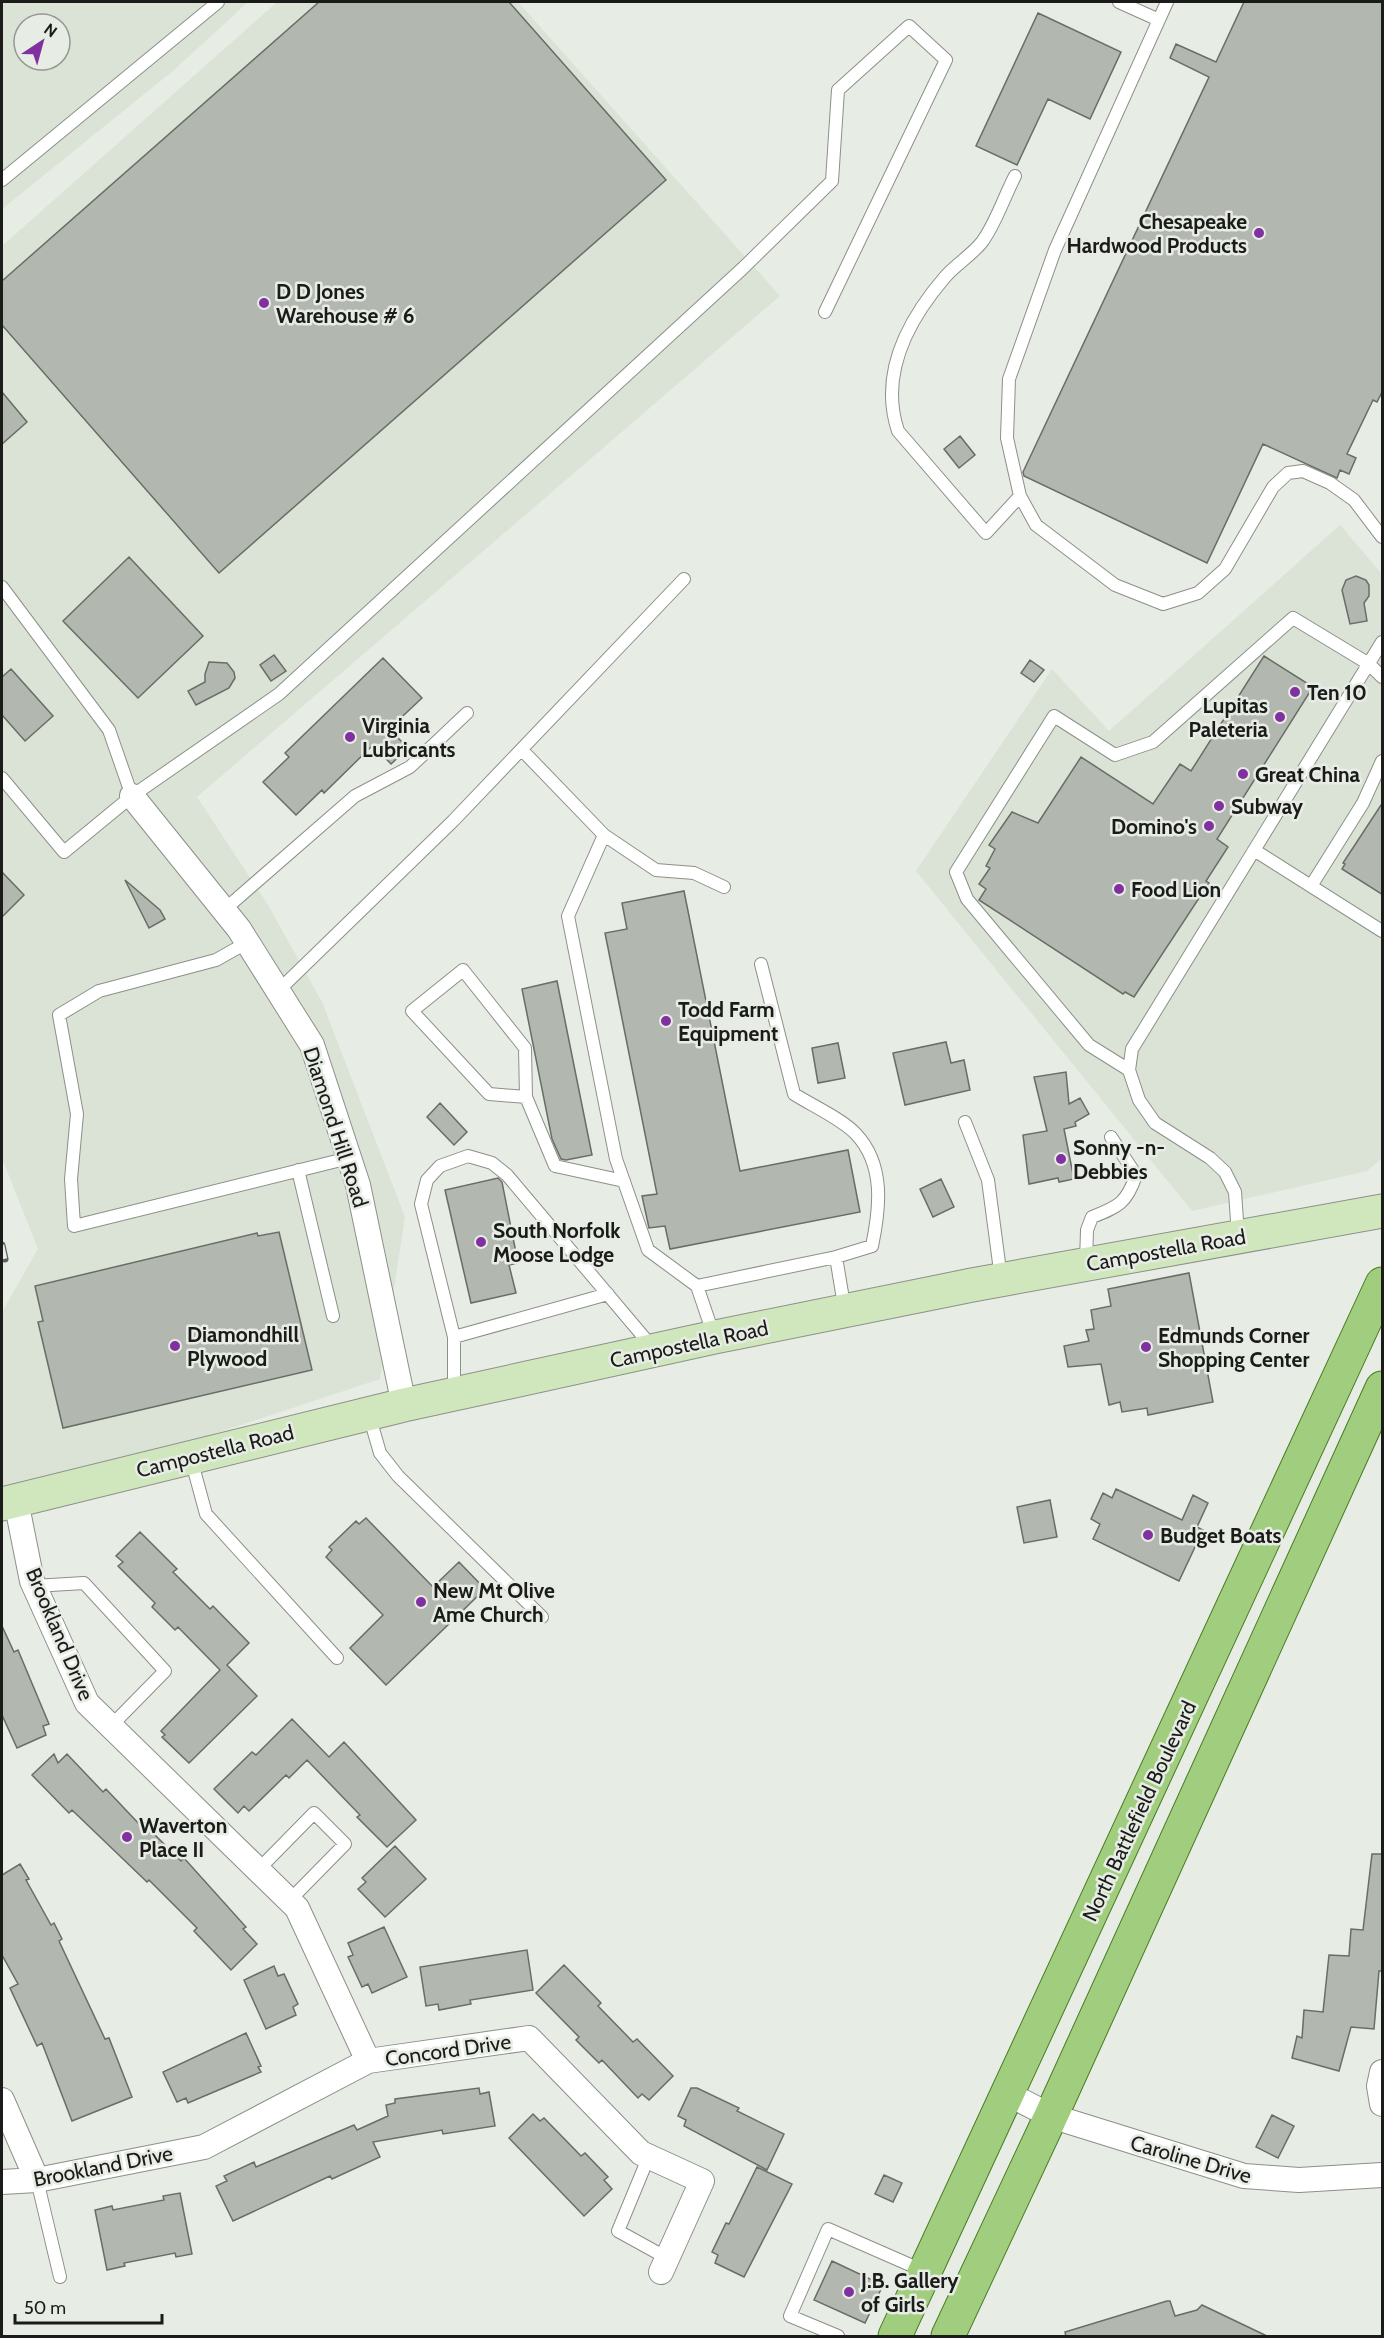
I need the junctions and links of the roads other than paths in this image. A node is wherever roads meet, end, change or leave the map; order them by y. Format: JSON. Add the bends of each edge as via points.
{"nodes":[{"id":1,"x":218,"y":2,"type":"edge"},
{"id":2,"x":1119,"y":2,"type":"edge"},
{"id":3,"x":1167,"y":2,"type":"edge"},
{"id":4,"x":1159,"y":20,"type":"junction"},
{"id":5,"x":1015,"y":176,"type":"dead end"},
{"id":6,"x":2,"y":180,"type":"edge"},
{"id":7,"x":825,"y":312,"type":"dead end"},
{"id":8,"x":1020,"y":496,"type":"junction"},
{"id":9,"x":1383,"y":537,"type":"edge"},
{"id":10,"x":684,"y":579,"type":"dead end"},
{"id":11,"x":2,"y":587,"type":"edge"},
{"id":12,"x":1383,"y":642,"type":"edge"},
{"id":13,"x":1369,"y":664,"type":"junction"},
{"id":14,"x":1383,"y":677,"type":"edge"},
{"id":15,"x":467,"y":713,"type":"dead end"},
{"id":16,"x":522,"y":750,"type":"junction"},
{"id":17,"x":1383,"y":761,"type":"edge"},
{"id":18,"x":2,"y":778,"type":"edge"},
{"id":19,"x":132,"y":796,"type":"junction"},
{"id":20,"x":604,"y":835,"type":"junction"},
{"id":21,"x":1254,"y":850,"type":"junction"},
{"id":22,"x":1311,"y":886,"type":"junction"},
{"id":23,"x":724,"y":887,"type":"dead end"},
{"id":24,"x":224,"y":910,"type":"junction"},
{"id":25,"x":1383,"y":931,"type":"edge"},
{"id":26,"x":248,"y":942,"type":"junction"},
{"id":27,"x":761,"y":964,"type":"dead end"},
{"id":28,"x":278,"y":991,"type":"junction"},
{"id":29,"x":1129,"y":1070,"type":"junction"},
{"id":30,"x":526,"y":1097,"type":"junction"},
{"id":31,"x":965,"y":1122,"type":"dead end"},
{"id":32,"x":1112,"y":1137,"type":"dead end"},
{"id":33,"x":349,"y":1158,"type":"junction"},
{"id":34,"x":298,"y":1170,"type":"junction"},
{"id":35,"x":624,"y":1182,"type":"junction"},
{"id":36,"x":1383,"y":1211,"type":"edge"},
{"id":37,"x":1239,"y":1237,"type":"junction"},
{"id":38,"x":836,"y":1257,"type":"junction"},
{"id":39,"x":1086,"y":1264,"type":"junction"},
{"id":40,"x":1001,"y":1279,"type":"junction"},
{"id":41,"x":1383,"y":1284,"type":"edge"},
{"id":42,"x":697,"y":1286,"type":"junction"},
{"id":43,"x":608,"y":1294,"type":"junction"},
{"id":44,"x":845,"y":1311,"type":"junction"},
{"id":45,"x":333,"y":1316,"type":"dead end"},
{"id":46,"x":454,"y":1337,"type":"junction"},
{"id":47,"x":714,"y":1337,"type":"junction"},
{"id":48,"x":656,"y":1351,"type":"junction"},
{"id":49,"x":1383,"y":1388,"type":"edge"},
{"id":50,"x":454,"y":1394,"type":"junction"},
{"id":51,"x":404,"y":1404,"type":"junction"},
{"id":52,"x":368,"y":1413,"type":"junction"},
{"id":53,"x":190,"y":1458,"type":"junction"},
{"id":54,"x":9,"y":1503,"type":"edge"},
{"id":55,"x":34,"y":1586,"type":"junction"},
{"id":56,"x":542,"y":1617,"type":"dead end"},
{"id":57,"x":337,"y":1658,"type":"dead end"},
{"id":58,"x":111,"y":1726,"type":"junction"},
{"id":59,"x":258,"y":1870,"type":"junction"},
{"id":60,"x":290,"y":1900,"type":"junction"},
{"id":61,"x":368,"y":2061,"type":"junction"},
{"id":62,"x":1383,"y":2072,"type":"edge"},
{"id":63,"x":1008,"y":2094,"type":"junction"},
{"id":64,"x":2,"y":2100,"type":"edge"},
{"id":65,"x":1383,"y":2104,"type":"edge"},
{"id":66,"x":1052,"y":2116,"type":"junction"},
{"id":67,"x":204,"y":2147,"type":"joint"},
{"id":68,"x":649,"y":2156,"type":"junction"},
{"id":69,"x":1383,"y":2175,"type":"edge"},
{"id":70,"x":37,"y":2180,"type":"junction"},
{"id":71,"x":2,"y":2182,"type":"edge"},
{"id":72,"x":664,"y":2265,"type":"joint"},
{"id":73,"x":925,"y":2272,"type":"junction"},
{"id":74,"x":60,"y":2277,"type":"dead end"},
{"id":75,"x":838,"y":2337,"type":"edge"},
{"id":76,"x":895,"y":2337,"type":"edge"},
{"id":77,"x":948,"y":2337,"type":"edge"}],
"edges":[{"from":1,"to":6,"type":"lane"},
{"from":2,"to":4,"type":"lane"},
{"from":3,"to":4,"type":"lane"},
{"from":4,"to":8,"type":"lane","via":[[1055,250],[1009,379],[1008,438]]},
{"from":5,"to":8,"type":"lane","via":[[982,242],[946,275],[918,311],[890,384],[898,431],[986,533]]},
{"from":7,"to":19,"type":"lane","via":[[946,60],[909,26],[838,90],[832,181],[742,269],[279,694]]},
{"from":8,"to":9,"type":"lane","via":[[1036,525],[1115,585],[1162,604],[1198,592],[1225,568],[1273,487],[1288,473],[1303,471],[1330,483],[1354,500]]},
{"from":10,"to":16,"type":"lane"},
{"from":11,"to":19,"type":"lane","via":[[110,729]]},
{"from":12,"to":13,"type":"lane"},
{"from":13,"to":14,"type":"lane"},
{"from":13,"to":21,"type":"lane"},
{"from":13,"to":29,"type":"lane","via":[[1293,618],[1153,742],[1115,755],[1054,716],[957,872],[967,899],[1089,1045]]},
{"from":15,"to":24,"type":"lane","via":[[410,767],[355,796]]},
{"from":16,"to":20,"type":"lane"},
{"from":16,"to":28,"type":"lane"},
{"from":17,"to":22,"type":"lane"},
{"from":18,"to":19,"type":"lane","via":[[63,852]]},
{"from":19,"to":24,"type":"street","name":"Diamond Hill Road"},
{"from":20,"to":23,"type":"lane","via":[[656,870],[694,873]]},
{"from":20,"to":35,"type":"lane","via":[[568,916],[616,1159]]},
{"from":21,"to":22,"type":"lane"},
{"from":21,"to":29,"type":"lane","via":[[1132,1048]]},
{"from":22,"to":25,"type":"lane"},
{"from":24,"to":26,"type":"street","name":"Diamond Hill Road"},
{"from":26,"to":28,"type":"street","name":"Diamond Hill Road"},
{"from":26,"to":34,"type":"lane","via":[[216,960],[99,991],[59,1015],[77,1114],[71,1179],[74,1227]]},
{"from":27,"to":38,"type":"lane","via":[[794,1094],[855,1133],[874,1160],[880,1209],[872,1246]]},
{"from":28,"to":33,"type":"street","name":"Diamond Hill Road","via":[[312,1045]]},
{"from":29,"to":37,"type":"lane","via":[[1139,1100],[1155,1123],[1210,1158],[1224,1172],[1234,1192]]},
{"from":30,"to":30,"type":"lane","via":[[525,1048],[463,970],[412,1011],[489,1094]]},
{"from":30,"to":35,"type":"lane","via":[[555,1166]]},
{"from":31,"to":40,"type":"lane","via":[[988,1180]]},
{"from":32,"to":39,"type":"lane","via":[[1136,1175],[1130,1194],[1115,1209],[1092,1217],[1087,1230]]},
{"from":33,"to":34,"type":"lane"},
{"from":33,"to":51,"type":"street","name":"Diamond Hill Road"},
{"from":34,"to":45,"type":"lane"},
{"from":35,"to":42,"type":"lane","via":[[648,1250]]},
{"from":36,"to":37,"type":"main road","name":"Campostella Road"},
{"from":37,"to":39,"type":"main road","name":"Campostella Road"},
{"from":38,"to":42,"type":"lane"},
{"from":38,"to":44,"type":"lane"},
{"from":39,"to":40,"type":"main road","name":"Campostella Road"},
{"from":40,"to":44,"type":"main road","name":"Campostella Road"},
{"from":41,"to":63,"type":"main road","name":"North Battlefield Boulevard"},
{"from":42,"to":47,"type":"lane"},
{"from":43,"to":46,"type":"lane"},
{"from":43,"to":46,"type":"lane","via":[[507,1175],[492,1163],[468,1156],[440,1166],[433,1173],[427,1180],[421,1204]]},
{"from":43,"to":48,"type":"lane"},
{"from":44,"to":47,"type":"main road","name":"Campostella Road"},
{"from":46,"to":50,"type":"lane"},
{"from":47,"to":48,"type":"main road","name":"Campostella Road"},
{"from":48,"to":50,"type":"main road","name":"Campostella Road"},
{"from":49,"to":66,"type":"main road"},
{"from":50,"to":51,"type":"main road","name":"Campostella Road"},
{"from":51,"to":52,"type":"main road","name":"Campostella Road"},
{"from":52,"to":53,"type":"main road","name":"Campostella Road"},
{"from":52,"to":56,"type":"lane","via":[[380,1453],[398,1476]]},
{"from":53,"to":54,"type":"main road","name":"Campostella Road"},
{"from":53,"to":57,"type":"lane","via":[[206,1514]]},
{"from":54,"to":55,"type":"street","name":"Brookland Drive"},
{"from":55,"to":58,"type":"street","name":"Brookland Drive","via":[[87,1703]]},
{"from":55,"to":58,"type":"lane","via":[[84,1582],[165,1671]]},
{"from":58,"to":59,"type":"street","name":"Brookland Drive"},
{"from":59,"to":60,"type":"street","name":"Brookland Drive"},
{"from":59,"to":60,"type":"lane","via":[[314,1813],[345,1844]]},
{"from":60,"to":61,"type":"street","name":"Brookland Drive"},
{"from":61,"to":67,"type":"street","name":"Concord Drive"},
{"from":61,"to":68,"type":"street","name":"Concord Drive","via":[[529,2038],[641,2153]]},
{"from":62,"to":65,"type":"street","via":[[1379,2086]]},
{"from":63,"to":66,"type":"street","name":"Caroline Drive"},
{"from":63,"to":73,"type":"main road","name":"North Battlefield Boulevard"},
{"from":64,"to":70,"type":"street"},
{"from":66,"to":69,"type":"street","name":"Caroline Drive","via":[[1244,2176],[1299,2180]]},
{"from":66,"to":77,"type":"main road"},
{"from":67,"to":70,"type":"street","name":"Brookland Drive"},
{"from":68,"to":72,"type":"lane","via":[[618,2232]]},
{"from":68,"to":72,"type":"street","name":"Concord Drive","via":[[702,2181]]},
{"from":70,"to":71,"type":"street","name":"Brookland Drive"},
{"from":70,"to":74,"type":"lane"},
{"from":73,"to":75,"type":"lane","via":[[828,2229],[790,2316]]},
{"from":73,"to":76,"type":"main road","name":"North Battlefield Boulevard"}]}
